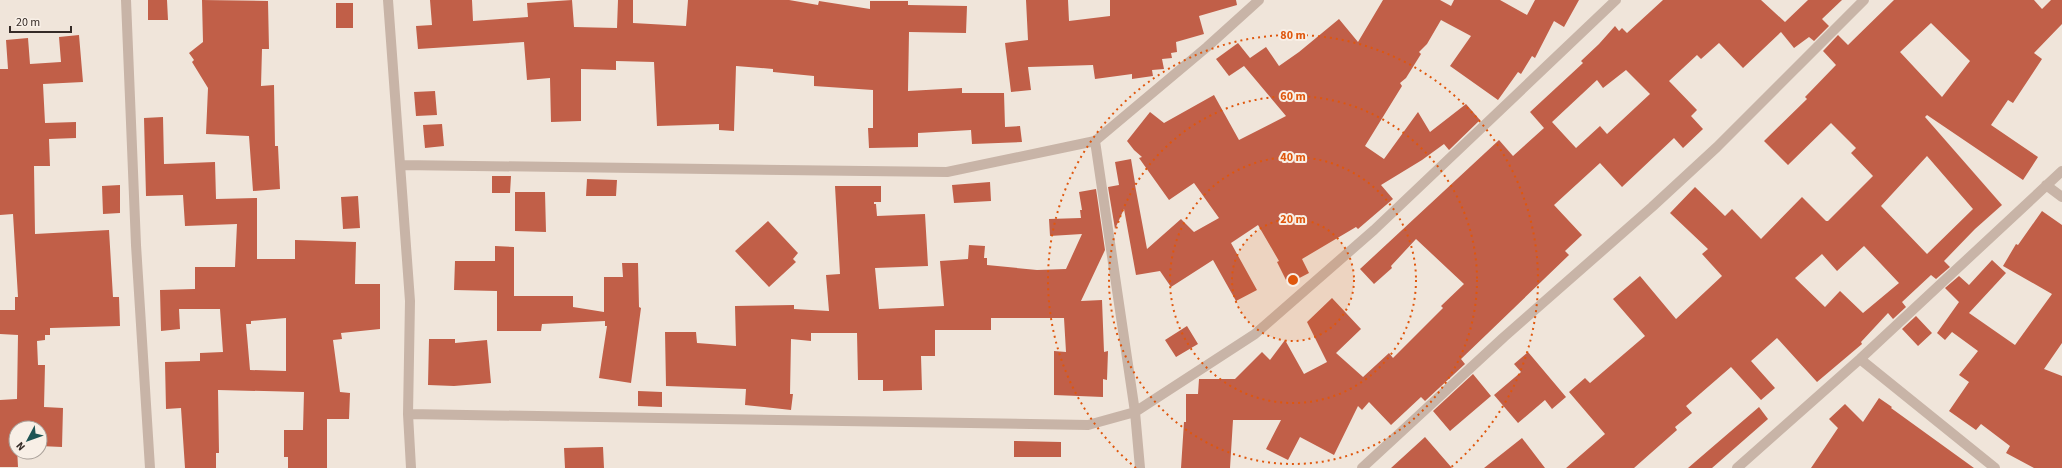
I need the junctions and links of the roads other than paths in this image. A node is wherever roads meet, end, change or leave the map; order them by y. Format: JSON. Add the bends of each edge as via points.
{"nodes":[{"id":1,"x":126,"y":0,"type":"edge"},
{"id":2,"x":388,"y":0,"type":"edge"},
{"id":3,"x":1259,"y":0,"type":"edge"},
{"id":4,"x":1616,"y":0,"type":"edge"},
{"id":5,"x":1864,"y":0,"type":"edge"},
{"id":6,"x":1095,"y":141,"type":"junction"},
{"id":7,"x":401,"y":165,"type":"junction"},
{"id":8,"x":2062,"y":171,"type":"edge"},
{"id":9,"x":2046,"y":186,"type":"junction"},
{"id":10,"x":2062,"y":197,"type":"edge"},
{"id":11,"x":1860,"y":359,"type":"junction"},
{"id":12,"x":1135,"y":412,"type":"junction"},
{"id":13,"x":408,"y":414,"type":"junction"},
{"id":14,"x":150,"y":468,"type":"edge"},
{"id":15,"x":411,"y":468,"type":"edge"},
{"id":16,"x":1140,"y":468,"type":"edge"},
{"id":17,"x":1362,"y":468,"type":"edge"},
{"id":18,"x":1737,"y":468,"type":"edge"},
{"id":19,"x":1995,"y":468,"type":"edge"}],
"edges":[{"from":1,"to":14,"type":"street","via":[[136,245]]},
{"from":2,"to":7,"type":"street"},
{"from":3,"to":6,"type":"street"},
{"from":4,"to":12,"type":"street","via":[[1374,230],[1261,328]]},
{"from":5,"to":17,"type":"street","via":[[1717,147]]},
{"from":6,"to":7,"type":"street","via":[[947,172]]},
{"from":6,"to":12,"type":"street"},
{"from":7,"to":13,"type":"street","via":[[410,301]]},
{"from":8,"to":9,"type":"street"},
{"from":9,"to":10,"type":"street"},
{"from":9,"to":11,"type":"street"},
{"from":11,"to":18,"type":"street"},
{"from":11,"to":19,"type":"street"},
{"from":12,"to":13,"type":"street","via":[[1088,425]]},
{"from":12,"to":16,"type":"street"},
{"from":13,"to":15,"type":"street"}]}
